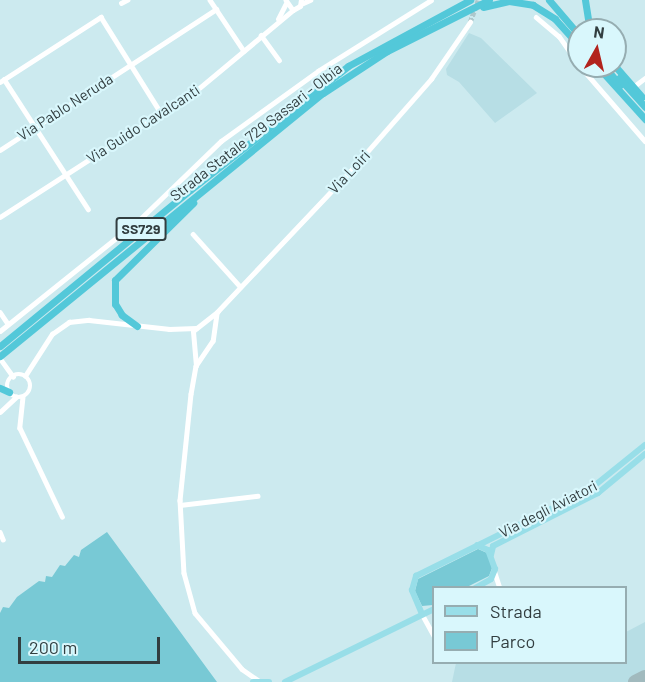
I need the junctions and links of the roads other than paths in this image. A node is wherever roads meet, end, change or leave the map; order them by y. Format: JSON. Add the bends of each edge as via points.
{"nodes":[{"id":1,"x":127,"y":0,"type":"edge"},
{"id":2,"x":210,"y":0,"type":"edge"},
{"id":3,"x":310,"y":0,"type":"edge"},
{"id":4,"x":431,"y":0,"type":"edge"},
{"id":5,"x":468,"y":0,"type":"edge"},
{"id":6,"x":549,"y":0,"type":"edge"},
{"id":7,"x":585,"y":0,"type":"edge"},
{"id":8,"x":286,"y":2,"type":"edge"},
{"id":9,"x":301,"y":2,"type":"edge"},
{"id":10,"x":121,"y":3,"type":"dead end"},
{"id":11,"x":486,"y":3,"type":"edge"},
{"id":12,"x":216,"y":9,"type":"junction"},
{"id":13,"x":293,"y":10,"type":"junction"},
{"id":14,"x":467,"y":16,"type":"junction"},
{"id":15,"x":536,"y":17,"type":"dead end"},
{"id":16,"x":588,"y":18,"type":"edge"},
{"id":17,"x":277,"y":21,"type":"junction"},
{"id":18,"x":567,"y":21,"type":"edge"},
{"id":19,"x":567,"y":32,"type":"edge"},
{"id":20,"x":261,"y":36,"type":"junction"},
{"id":21,"x":567,"y":48,"type":"edge"},
{"id":22,"x":244,"y":51,"type":"junction"},
{"id":23,"x":279,"y":60,"type":"dead end"},
{"id":24,"x":131,"y":65,"type":"junction"},
{"id":25,"x":590,"y":78,"type":"edge"},
{"id":26,"x":608,"y":78,"type":"edge"},
{"id":27,"x":615,"y":78,"type":"edge"},
{"id":28,"x":617,"y":78,"type":"edge"},
{"id":29,"x":625,"y":78,"type":"edge"},
{"id":30,"x":645,"y":78,"type":"edge"},
{"id":31,"x":2,"y":80,"type":"edge"},
{"id":32,"x":637,"y":84,"type":"dead end"},
{"id":33,"x":622,"y":97,"type":"dead end"},
{"id":34,"x":645,"y":101,"type":"edge"},
{"id":35,"x":615,"y":104,"type":"junction"},
{"id":36,"x":645,"y":107,"type":"edge"},
{"id":37,"x":161,"y":112,"type":"junction"},
{"id":38,"x":645,"y":117,"type":"edge"},
{"id":39,"x":35,"y":127,"type":"junction"},
{"id":40,"x":645,"y":141,"type":"edge"},
{"id":41,"x":0,"y":150,"type":"edge"},
{"id":42,"x":228,"y":170,"type":"junction"},
{"id":43,"x":66,"y":174,"type":"junction"},
{"id":44,"x":87,"y":209,"type":"dead end"},
{"id":45,"x":0,"y":217,"type":"edge"},
{"id":46,"x":193,"y":234,"type":"dead end"},
{"id":47,"x":239,"y":285,"type":"junction"},
{"id":48,"x":0,"y":312,"type":"edge"},
{"id":49,"x":217,"y":312,"type":"junction"},
{"id":50,"x":8,"y":324,"type":"junction"},
{"id":51,"x":137,"y":326,"type":"junction"},
{"id":52,"x":198,"y":327,"type":"junction"},
{"id":53,"x":169,"y":330,"type":"junction"},
{"id":54,"x":0,"y":331,"type":"edge"},
{"id":55,"x":214,"y":334,"type":"junction"},
{"id":56,"x":193,"y":343,"type":"junction"},
{"id":57,"x":208,"y":347,"type":"junction"},
{"id":58,"x":1,"y":354,"type":"edge"},
{"id":59,"x":196,"y":366,"type":"junction"},
{"id":60,"x":13,"y":376,"type":"junction"},
{"id":61,"x":26,"y":376,"type":"junction"},
{"id":62,"x":0,"y":388,"type":"edge"},
{"id":63,"x":9,"y":392,"type":"junction"},
{"id":64,"x":16,"y":397,"type":"junction"},
{"id":65,"x":23,"y":397,"type":"junction"},
{"id":66,"x":0,"y":412,"type":"edge"},
{"id":67,"x":645,"y":445,"type":"edge"},
{"id":68,"x":645,"y":454,"type":"edge"},
{"id":69,"x":257,"y":496,"type":"dead end"},
{"id":70,"x":180,"y":505,"type":"junction"},
{"id":71,"x":62,"y":516,"type":"dead end"},
{"id":72,"x":0,"y":532,"type":"edge"},
{"id":73,"x":3,"y":539,"type":"dead end"},
{"id":74,"x":477,"y":545,"type":"junction"},
{"id":75,"x":491,"y":555,"type":"junction"},
{"id":76,"x":495,"y":569,"type":"junction"},
{"id":77,"x":479,"y":586,"type":"edge"},
{"id":78,"x":499,"y":586,"type":"edge"},
{"id":79,"x":432,"y":610,"type":"edge"},
{"id":80,"x":422,"y":614,"type":"junction"},
{"id":81,"x":432,"y":632,"type":"edge"},
{"id":82,"x":242,"y":669,"type":"junction"},
{"id":83,"x":256,"y":681,"type":"edge"},
{"id":84,"x":248,"y":682,"type":"edge"},
{"id":85,"x":269,"y":682,"type":"edge"},
{"id":86,"x":285,"y":682,"type":"edge"}],
"edges":[{"from":1,"to":10,"type":"street"},
{"from":2,"to":12,"type":"street"},
{"from":3,"to":9,"type":"street","name":"Via Guido Cavalcanti"},
{"from":4,"to":50,"type":"street","via":[[318,71],[221,141],[140,219]]},
{"from":5,"to":58,"type":"highway","name":"Strada Statale 729 Sassari - Olbia","number":"SS729","via":[[386,43],[315,91]]},
{"from":6,"to":18,"type":"highway"},
{"from":7,"to":16,"type":"highway"},
{"from":8,"to":13,"type":"street"},
{"from":8,"to":17,"type":"street","name":"Via Guido Cavalcanti"},
{"from":9,"to":13,"type":"street","name":"Via Guido Cavalcanti"},
{"from":11,"to":14,"type":"highway","name":"Strada Statale 729 Sassari - Olbia","number":"SS729"},
{"from":11,"to":19,"type":"highway","name":"Strada Statale 729 Sassari - Olbia","via":[[533,5]]},
{"from":12,"to":22,"type":"street"},
{"from":12,"to":24,"type":"street","name":"Via Pablo Neruda"},
{"from":13,"to":17,"type":"street","name":"Via Guido Cavalcanti"},
{"from":14,"to":42,"type":"highway","name":"Strada Statale 729 Sassari - Olbia","number":"SS729","via":[[424,31],[323,93]]},
{"from":14,"to":47,"type":"street","name":"Via Loiri","via":[[421,92]]},
{"from":15,"to":21,"type":"street"},
{"from":17,"to":20,"type":"street","name":"Via Guido Cavalcanti"},
{"from":20,"to":22,"type":"street","name":"Via Guido Cavalcanti"},
{"from":20,"to":23,"type":"street"},
{"from":22,"to":37,"type":"street","name":"Via Guido Cavalcanti","via":[[197,90]]},
{"from":24,"to":31,"type":"street","via":[[101,17]]},
{"from":24,"to":37,"type":"street"},
{"from":24,"to":39,"type":"street","name":"Via Pablo Neruda"},
{"from":25,"to":35,"type":"street"},
{"from":26,"to":38,"type":"highway"},
{"from":27,"to":38,"type":"highway"},
{"from":28,"to":36,"type":"highway"},
{"from":29,"to":34,"type":"highway"},
{"from":30,"to":32,"type":"street"},
{"from":31,"to":39,"type":"street"},
{"from":33,"to":35,"type":"street"},
{"from":35,"to":40,"type":"street"},
{"from":37,"to":43,"type":"street","name":"Via Guido Cavalcanti"},
{"from":39,"to":41,"type":"street","name":"Via Pablo Neruda"},
{"from":39,"to":43,"type":"street"},
{"from":42,"to":51,"type":"highway","via":[[118,275],[113,293],[115,304]]},
{"from":42,"to":58,"type":"highway","name":"Strada Statale 729 Sassari - Olbia","number":"SS729"},
{"from":43,"to":44,"type":"street"},
{"from":43,"to":45,"type":"street","name":"Via Guido Cavalcanti"},
{"from":46,"to":47,"type":"street"},
{"from":47,"to":49,"type":"street","name":"Via Loiri"},
{"from":48,"to":50,"type":"street"},
{"from":49,"to":52,"type":"street","name":"Via Loiri"},
{"from":49,"to":55,"type":"street"},
{"from":50,"to":54,"type":"street"},
{"from":51,"to":53,"type":"street"},
{"from":51,"to":61,"type":"street","via":[[69,322],[52,334]]},
{"from":52,"to":53,"type":"street"},
{"from":52,"to":55,"type":"street","via":[[209,328]]},
{"from":52,"to":56,"type":"street"},
{"from":53,"to":56,"type":"street","via":[[186,335]]},
{"from":55,"to":57,"type":"street"},
{"from":56,"to":57,"type":"street"},
{"from":56,"to":59,"type":"street"},
{"from":57,"to":59,"type":"street"},
{"from":58,"to":60,"type":"street"},
{"from":59,"to":70,"type":"street"},
{"from":60,"to":61,"type":"street"},
{"from":60,"to":63,"type":"street","via":[[8,383]]},
{"from":61,"to":65,"type":"street","via":[[31,386]]},
{"from":62,"to":63,"type":"highway"},
{"from":63,"to":64,"type":"street"},
{"from":64,"to":65,"type":"street"},
{"from":64,"to":66,"type":"street"},
{"from":65,"to":71,"type":"street","via":[[20,428]]},
{"from":67,"to":74,"type":"main road","name":"Via degli Aviatori","via":[[589,490]]},
{"from":68,"to":75,"type":"main road","name":"Via degli Aviatori","via":[[598,493],[493,546]]},
{"from":69,"to":70,"type":"street"},
{"from":70,"to":82,"type":"street","via":[[189,603]]},
{"from":72,"to":73,"type":"street"},
{"from":74,"to":75,"type":"main road","name":"Via degli Aviatori"},
{"from":74,"to":80,"type":"main road","name":"Via degli Aviatori","via":[[416,576],[412,590]]},
{"from":75,"to":76,"type":"main road","name":"Via degli Aviatori"},
{"from":76,"to":77,"type":"main road","via":[[491,579]]},
{"from":76,"to":78,"type":"street"},
{"from":79,"to":80,"type":"main road"},
{"from":80,"to":81,"type":"street"},
{"from":80,"to":86,"type":"main road"},
{"from":82,"to":83,"type":"street"},
{"from":82,"to":84,"type":"street"},
{"from":83,"to":85,"type":"main road"}]}
